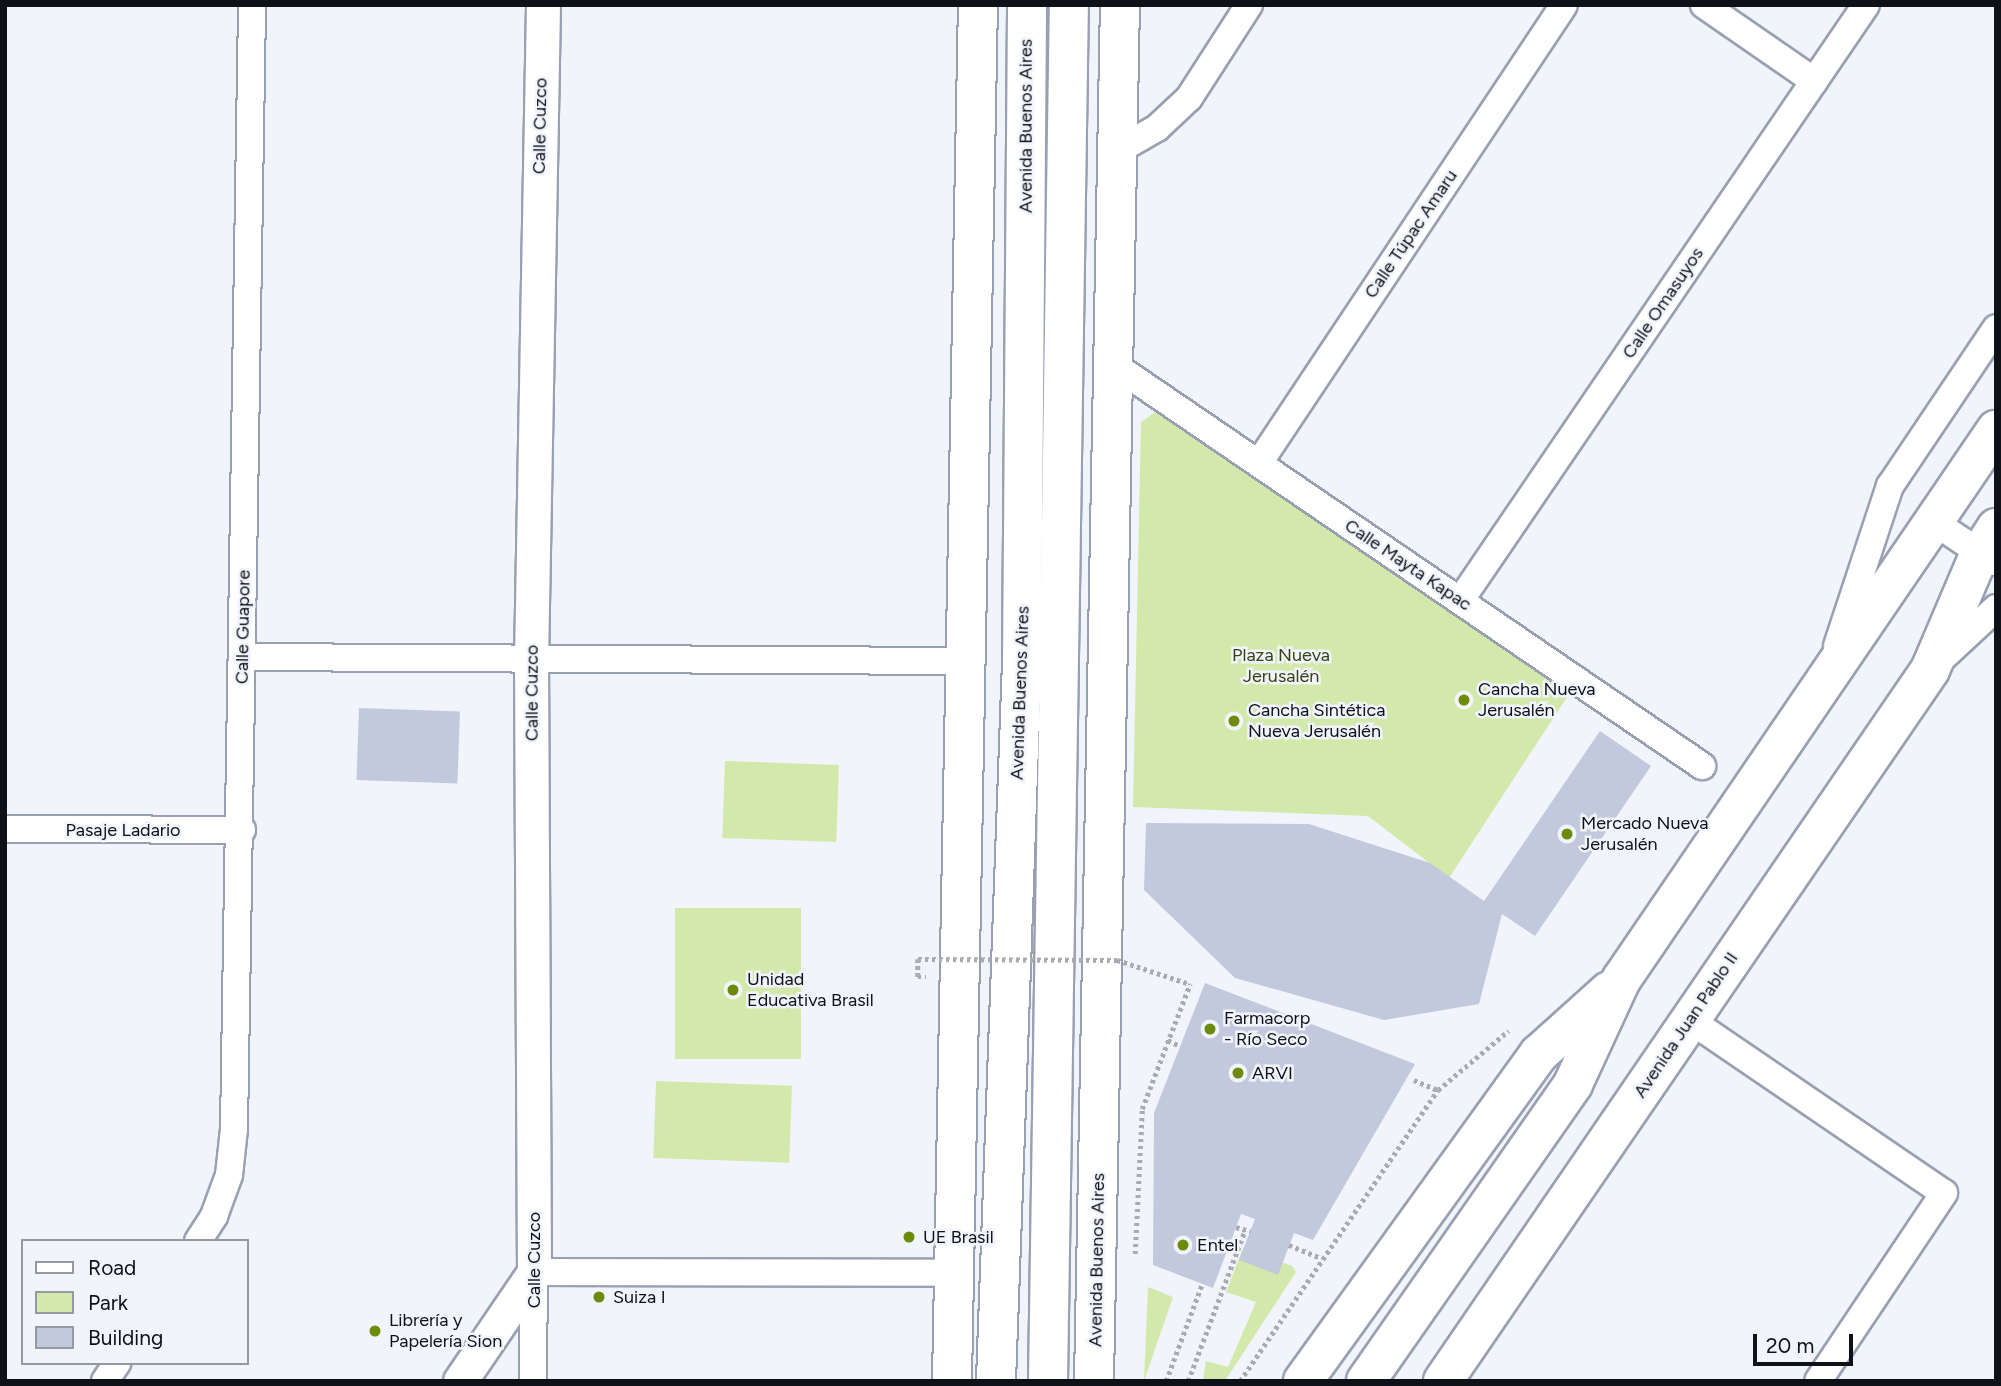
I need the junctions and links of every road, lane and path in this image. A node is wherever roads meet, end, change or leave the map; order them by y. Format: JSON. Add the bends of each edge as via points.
{"nodes":[{"id":1,"x":252,"y":5,"type":"edge"},
{"id":2,"x":542,"y":5,"type":"edge"},
{"id":3,"x":978,"y":5,"type":"edge"},
{"id":4,"x":1027,"y":5,"type":"edge"},
{"id":5,"x":1069,"y":5,"type":"edge"},
{"id":6,"x":1120,"y":5,"type":"edge"},
{"id":7,"x":1249,"y":5,"type":"edge"},
{"id":8,"x":1564,"y":5,"type":"edge"},
{"id":9,"x":1704,"y":5,"type":"edge"},
{"id":10,"x":1866,"y":5,"type":"edge"},
{"id":11,"x":1814,"y":81,"type":"junction"},
{"id":12,"x":1117,"y":151,"type":"junction"},
{"id":13,"x":1996,"y":328,"type":"edge"},
{"id":14,"x":1114,"y":365,"type":"junction"},
{"id":15,"x":1996,"y":430,"type":"edge"},
{"id":16,"x":1259,"y":463,"type":"junction"},
{"id":17,"x":1934,"y":522,"type":"junction"},
{"id":18,"x":1990,"y":548,"type":"edge"},
{"id":19,"x":1461,"y":601,"type":"junction"},
{"id":20,"x":1996,"y":608,"type":"edge"},
{"id":21,"x":242,"y":657,"type":"junction"},
{"id":22,"x":531,"y":660,"type":"junction"},
{"id":23,"x":968,"y":661,"type":"junction"},
{"id":24,"x":1930,"y":670,"type":"junction"},
{"id":25,"x":1828,"y":673,"type":"junction"},
{"id":26,"x":1702,"y":766,"type":"dead end"},
{"id":27,"x":5,"y":829,"type":"edge"},
{"id":28,"x":242,"y":830,"type":"junction"},
{"id":29,"x":918,"y":977,"type":"dead end"},
{"id":30,"x":1621,"y":980,"type":"junction"},
{"id":31,"x":1689,"y":1020,"type":"junction"},
{"id":32,"x":1518,"y":1023,"type":"dead end"},
{"id":33,"x":1168,"y":1040,"type":"junction"},
{"id":34,"x":1180,"y":1046,"type":"dead end"},
{"id":35,"x":1414,"y":1080,"type":"dead end"},
{"id":36,"x":1438,"y":1090,"type":"junction"},
{"id":37,"x":1236,"y":1227,"type":"dead end"},
{"id":38,"x":199,"y":1239,"type":"edge"},
{"id":39,"x":1289,"y":1245,"type":"dead end"},
{"id":40,"x":1135,"y":1258,"type":"dead end"},
{"id":41,"x":1322,"y":1258,"type":"junction"},
{"id":42,"x":534,"y":1272,"type":"junction"},
{"id":43,"x":956,"y":1273,"type":"junction"},
{"id":44,"x":1202,"y":1284,"type":"dead end"},
{"id":45,"x":116,"y":1365,"type":"edge"},
{"id":46,"x":105,"y":1381,"type":"edge"},
{"id":47,"x":460,"y":1381,"type":"edge"},
{"id":48,"x":533,"y":1381,"type":"edge"},
{"id":49,"x":952,"y":1381,"type":"edge"},
{"id":50,"x":996,"y":1381,"type":"edge"},
{"id":51,"x":1048,"y":1381,"type":"edge"},
{"id":52,"x":1094,"y":1381,"type":"edge"},
{"id":53,"x":1166,"y":1381,"type":"edge"},
{"id":54,"x":1188,"y":1381,"type":"edge"},
{"id":55,"x":1240,"y":1381,"type":"edge"},
{"id":56,"x":1303,"y":1381,"type":"edge"},
{"id":57,"x":1366,"y":1381,"type":"edge"},
{"id":58,"x":1443,"y":1381,"type":"edge"},
{"id":59,"x":1818,"y":1381,"type":"edge"}],
"edges":[{"from":1,"to":21,"type":"street","name":"Calle Guapore"},
{"from":2,"to":22,"type":"street","name":"Calle Cuzco"},
{"from":3,"to":23,"type":"main road"},
{"from":4,"to":50,"type":"main road","name":"Avenida Buenos Aires","via":[[1022,662]]},
{"from":5,"to":51,"type":"main road"},
{"from":6,"to":12,"type":"main road","name":"Avenida Buenos Aires"},
{"from":7,"to":12,"type":"street","via":[[1189,97],[1157,128]]},
{"from":8,"to":16,"type":"street","name":"Calle Túpac Amaru"},
{"from":9,"to":11,"type":"street"},
{"from":10,"to":11,"type":"street","name":"Calle Omasuyos"},
{"from":11,"to":19,"type":"street","name":"Calle Omasuyos"},
{"from":12,"to":14,"type":"main road","name":"Avenida Buenos Aires"},
{"from":13,"to":25,"type":"street","via":[[1890,486]]},
{"from":14,"to":16,"type":"street","name":"Calle Mayta Kapac"},
{"from":14,"to":52,"type":"main road","name":"Avenida Buenos Aires"},
{"from":15,"to":17,"type":"main road"},
{"from":16,"to":19,"type":"street","name":"Calle Mayta Kapac"},
{"from":17,"to":18,"type":"street"},
{"from":17,"to":25,"type":"main road"},
{"from":18,"to":24,"type":"main road","name":"Avenida Juan Pablo II"},
{"from":19,"to":26,"type":"street","name":"Calle Mayta Kapac"},
{"from":20,"to":24,"type":"street","name":"Avenida Juan Pablo II"},
{"from":21,"to":22,"type":"street"},
{"from":21,"to":28,"type":"street","name":"Calle Guapore"},
{"from":22,"to":23,"type":"street"},
{"from":22,"to":42,"type":"street","name":"Calle Cuzco"},
{"from":23,"to":43,"type":"main road"},
{"from":24,"to":31,"type":"main road","name":"Avenida Juan Pablo II"},
{"from":25,"to":30,"type":"main road"},
{"from":27,"to":28,"type":"street","name":"Pasaje Ladario"},
{"from":28,"to":38,"type":"street","name":"Calle Guapore","via":[[229,1175],[214,1216]]},
{"from":29,"to":33,"type":"path","bridge":true,"via":[[918,959],[1117,960],[1190,984]]},
{"from":30,"to":56,"type":"main road","via":[[1539,1054]]},
{"from":30,"to":57,"type":"main road","via":[[1573,1084]]},
{"from":31,"to":58,"type":"main road","name":"Avenida Juan Pablo II"},
{"from":31,"to":59,"type":"street","via":[[1944,1193]]},
{"from":32,"to":36,"type":"path"},
{"from":33,"to":34,"type":"path"},
{"from":33,"to":40,"type":"path","via":[[1142,1109]]},
{"from":35,"to":36,"type":"path"},
{"from":36,"to":41,"type":"path"},
{"from":37,"to":54,"type":"path","via":[[1248,1231]]},
{"from":39,"to":41,"type":"path"},
{"from":41,"to":55,"type":"path"},
{"from":42,"to":43,"type":"street"},
{"from":42,"to":47,"type":"street"},
{"from":42,"to":48,"type":"street","name":"Calle Cuzco"},
{"from":43,"to":49,"type":"main road"},
{"from":44,"to":53,"type":"path"},
{"from":45,"to":46,"type":"street"}]}
